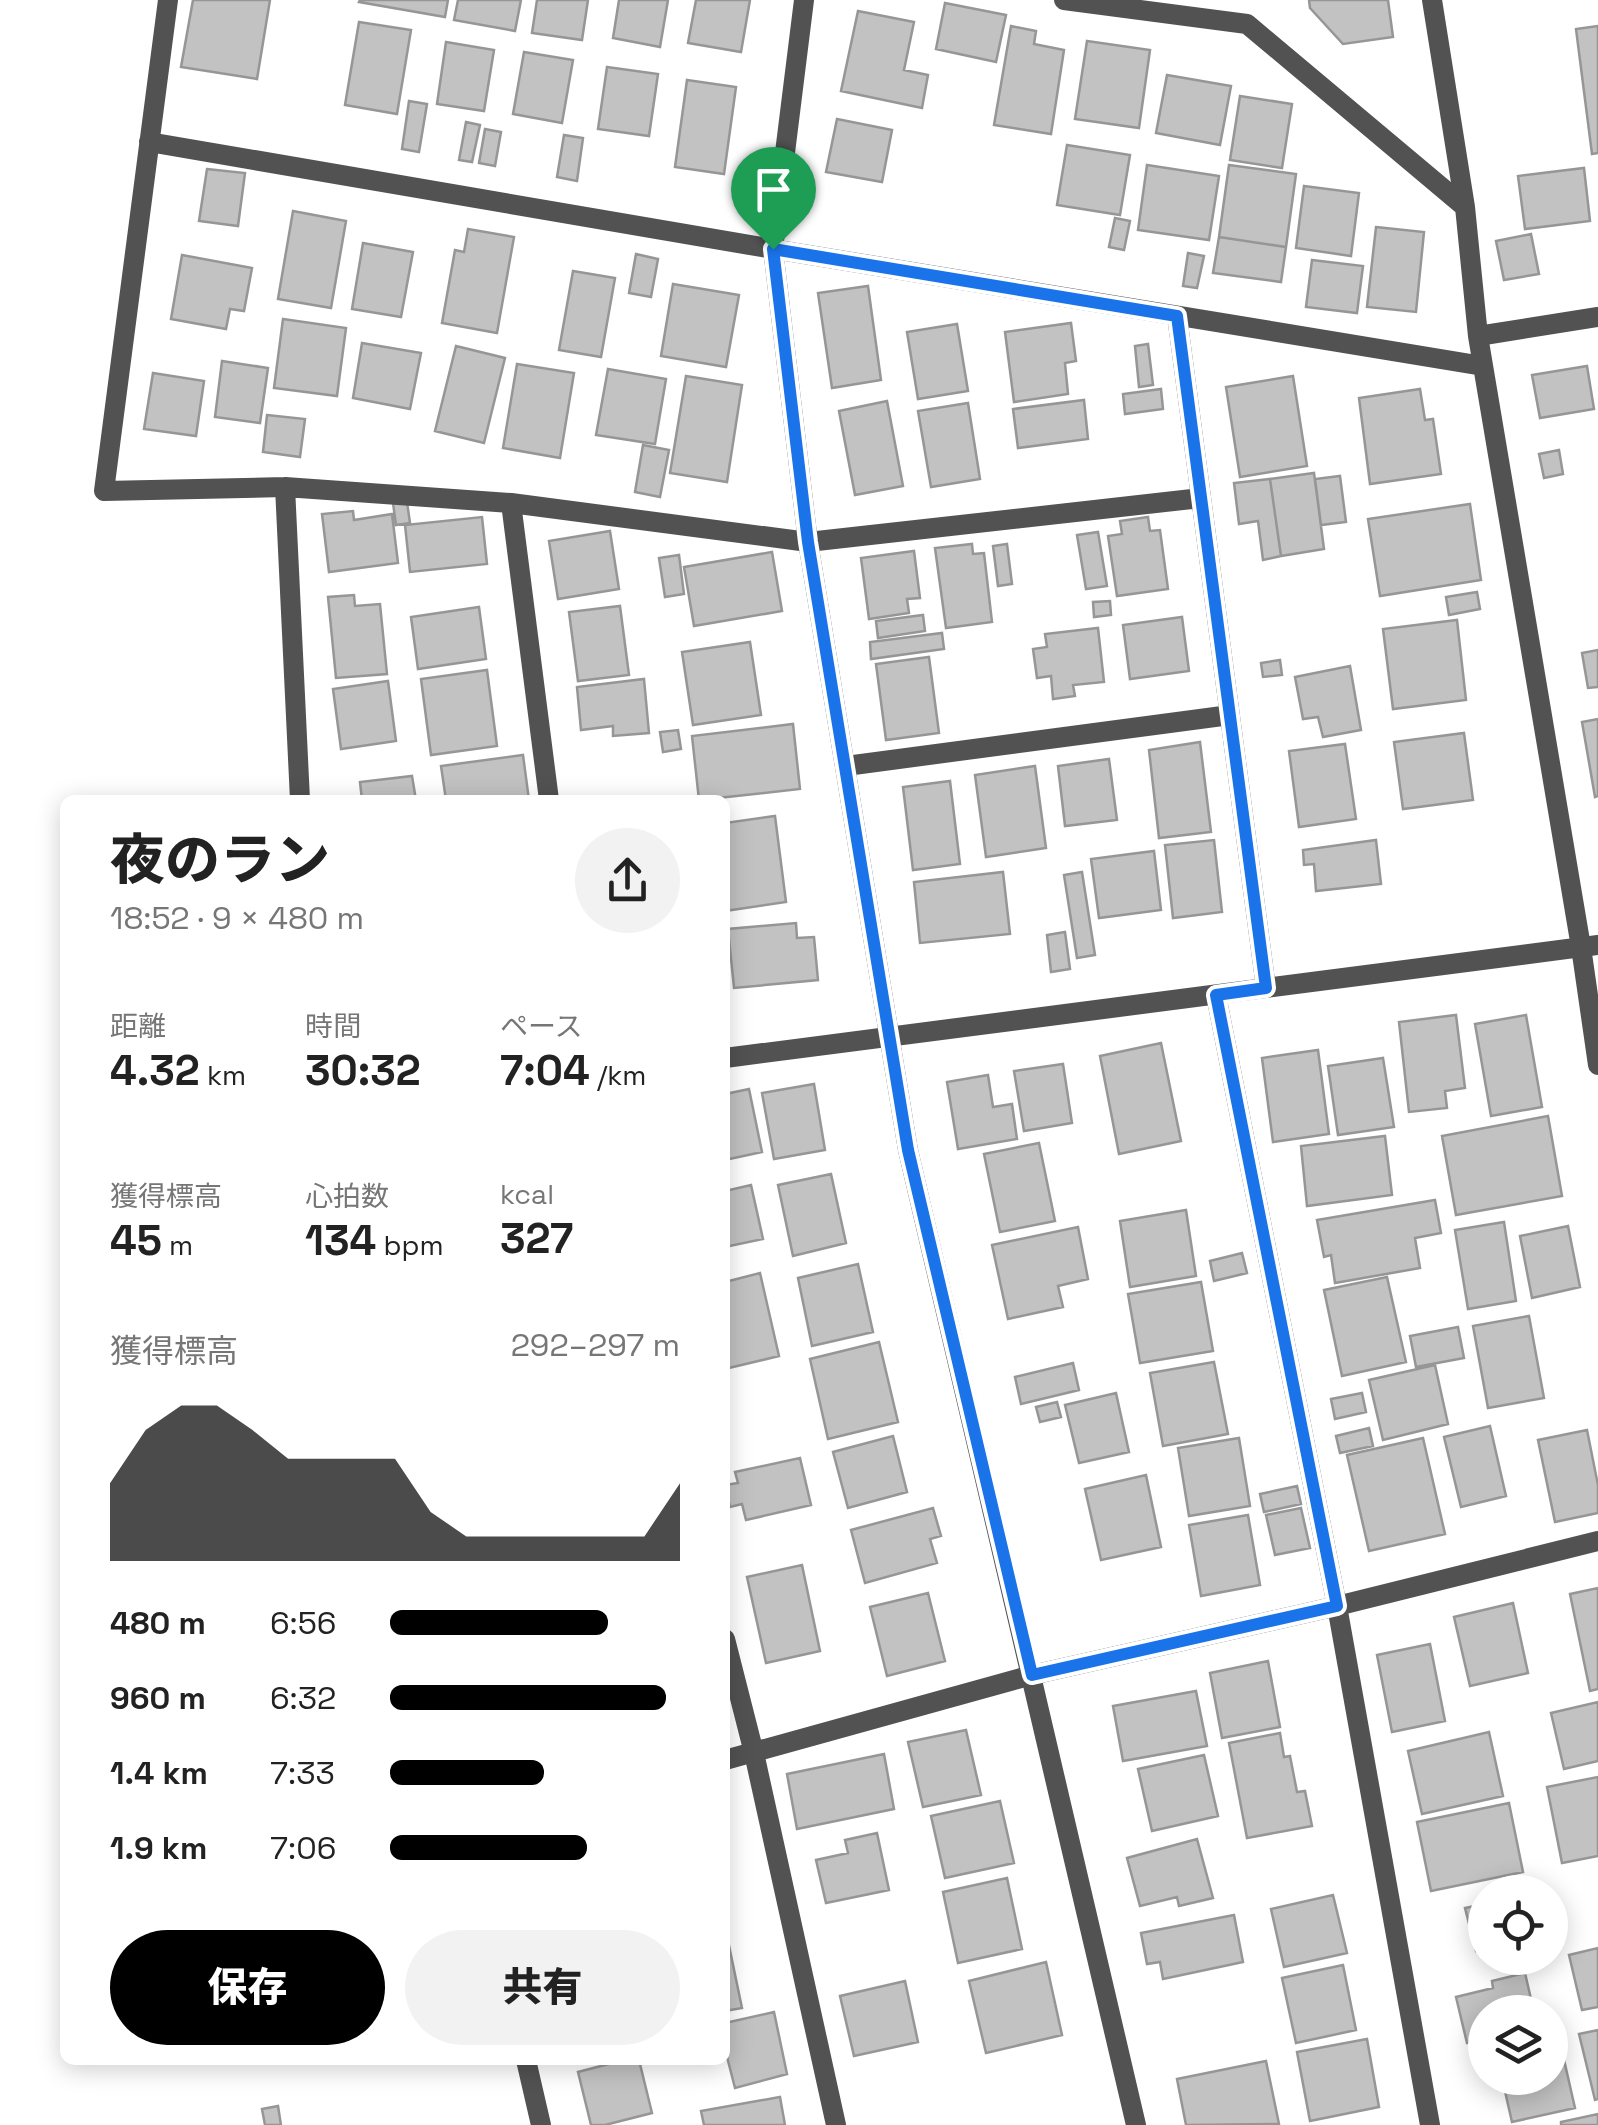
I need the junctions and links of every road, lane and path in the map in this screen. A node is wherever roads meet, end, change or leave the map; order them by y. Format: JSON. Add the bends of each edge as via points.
{"nodes":[{"id":1,"x":168,"y":0,"type":"edge"},
{"id":2,"x":804,"y":0,"type":"edge"},
{"id":3,"x":1064,"y":0,"type":"edge"},
{"id":4,"x":1432,"y":0,"type":"edge"},
{"id":5,"x":149,"y":142,"type":"junction"},
{"id":6,"x":1465,"y":207,"type":"junction"},
{"id":7,"x":773,"y":249,"type":"junction"},
{"id":8,"x":1177,"y":316,"type":"junction"},
{"id":9,"x":1598,"y":317,"type":"edge"},
{"id":10,"x":1478,"y":336,"type":"junction"},
{"id":11,"x":1483,"y":366,"type":"junction"},
{"id":12,"x":284,"y":488,"type":"junction"},
{"id":13,"x":1201,"y":498,"type":"junction"},
{"id":14,"x":511,"y":503,"type":"junction"},
{"id":15,"x":808,"y":542,"type":"junction"},
{"id":16,"x":1230,"y":715,"type":"junction"},
{"id":17,"x":846,"y":766,"type":"junction"},
{"id":18,"x":300,"y":795,"type":"edge"},
{"id":19,"x":547,"y":795,"type":"edge"},
{"id":20,"x":1590,"y":946,"type":"edge"},
{"id":21,"x":1266,"y":988,"type":"junction"},
{"id":22,"x":1216,"y":995,"type":"junction"},
{"id":23,"x":889,"y":1037,"type":"junction"},
{"id":24,"x":730,"y":1057,"type":"edge"},
{"id":25,"x":1598,"y":1065,"type":"edge"},
{"id":26,"x":1598,"y":1541,"type":"edge"},
{"id":27,"x":1337,"y":1606,"type":"junction"},
{"id":28,"x":730,"y":1659,"type":"edge"},
{"id":29,"x":1032,"y":1675,"type":"junction"},
{"id":30,"x":754,"y":1753,"type":"junction"},
{"id":31,"x":730,"y":1759,"type":"edge"},
{"id":32,"x":527,"y":2065,"type":"edge"},
{"id":33,"x":541,"y":2125,"type":"edge"},
{"id":34,"x":836,"y":2125,"type":"edge"},
{"id":35,"x":1136,"y":2125,"type":"edge"},
{"id":36,"x":1430,"y":2125,"type":"edge"}],
"edges":[{"from":1,"to":5,"type":"street"},
{"from":2,"to":7,"type":"street"},
{"from":3,"to":6,"type":"street","via":[[1248,24]]},
{"from":4,"to":6,"type":"street"},
{"from":5,"to":7,"type":"street"},
{"from":5,"to":12,"type":"street","via":[[104,491]]},
{"from":6,"to":10,"type":"street"},
{"from":7,"to":8,"type":"street"},
{"from":7,"to":15,"type":"street"},
{"from":8,"to":11,"type":"street"},
{"from":8,"to":13,"type":"street"},
{"from":9,"to":10,"type":"street"},
{"from":10,"to":11,"type":"street"},
{"from":11,"to":20,"type":"street"},
{"from":12,"to":14,"type":"street"},
{"from":12,"to":18,"type":"street"},
{"from":13,"to":15,"type":"street"},
{"from":13,"to":16,"type":"street"},
{"from":14,"to":15,"type":"street"},
{"from":14,"to":19,"type":"street"},
{"from":15,"to":17,"type":"street"},
{"from":16,"to":17,"type":"street"},
{"from":16,"to":21,"type":"street"},
{"from":17,"to":23,"type":"street"},
{"from":20,"to":21,"type":"street"},
{"from":20,"to":25,"type":"street"},
{"from":21,"to":22,"type":"street"},
{"from":22,"to":23,"type":"street"},
{"from":22,"to":27,"type":"street"},
{"from":23,"to":24,"type":"street"},
{"from":23,"to":29,"type":"street","via":[[908,1150]]},
{"from":26,"to":27,"type":"street"},
{"from":27,"to":29,"type":"street"},
{"from":27,"to":36,"type":"street"},
{"from":28,"to":30,"type":"street"},
{"from":29,"to":30,"type":"street"},
{"from":29,"to":35,"type":"street"},
{"from":30,"to":31,"type":"street"},
{"from":30,"to":34,"type":"street"},
{"from":32,"to":33,"type":"street"}]}
